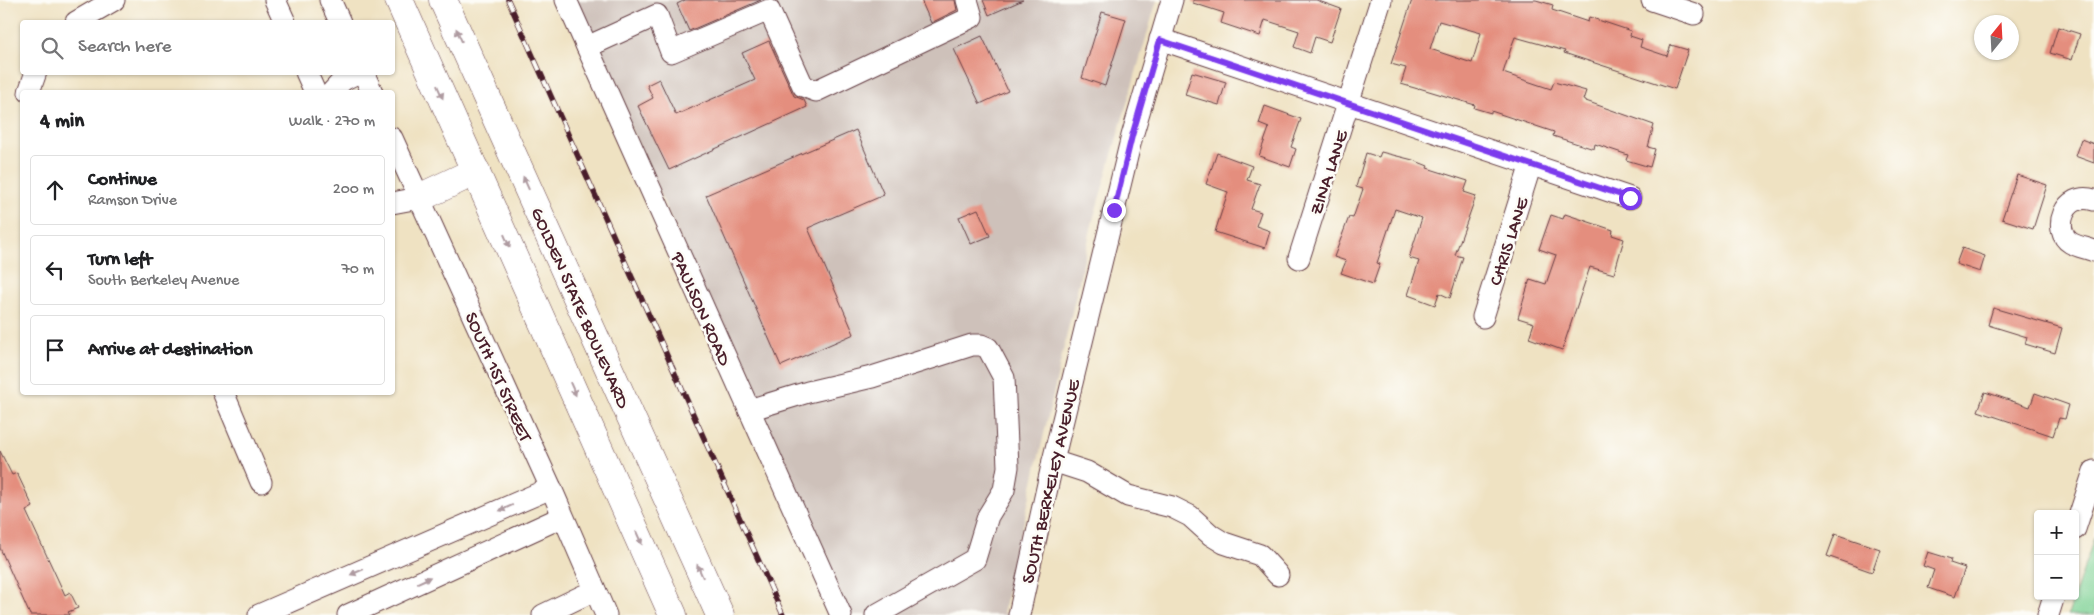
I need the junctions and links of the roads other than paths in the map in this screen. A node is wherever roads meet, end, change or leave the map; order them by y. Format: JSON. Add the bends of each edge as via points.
{"nodes":[{"id":1,"x":114,"y":0,"type":"edge"},
{"id":2,"x":276,"y":0,"type":"edge"},
{"id":3,"x":330,"y":0,"type":"edge"},
{"id":4,"x":399,"y":0,"type":"edge"},
{"id":5,"x":443,"y":0,"type":"edge"},
{"id":6,"x":566,"y":0,"type":"edge"},
{"id":7,"x":968,"y":0,"type":"edge"},
{"id":8,"x":1172,"y":0,"type":"edge"},
{"id":9,"x":1381,"y":0,"type":"edge"},
{"id":10,"x":1652,"y":0,"type":"edge"},
{"id":11,"x":1694,"y":14,"type":"dead end"},
{"id":12,"x":79,"y":20,"type":"edge"},
{"id":13,"x":284,"y":20,"type":"edge"},
{"id":14,"x":339,"y":20,"type":"edge"},
{"id":15,"x":1160,"y":40,"type":"junction"},
{"id":16,"x":587,"y":47,"type":"junction"},
{"id":17,"x":35,"y":75,"type":"edge"},
{"id":18,"x":307,"y":75,"type":"edge"},
{"id":19,"x":354,"y":75,"type":"edge"},
{"id":20,"x":363,"y":75,"type":"edge"},
{"id":21,"x":30,"y":90,"type":"edge"},
{"id":22,"x":313,"y":90,"type":"edge"},
{"id":23,"x":334,"y":90,"type":"edge"},
{"id":24,"x":371,"y":90,"type":"edge"},
{"id":25,"x":1349,"y":103,"type":"junction"},
{"id":26,"x":395,"y":144,"type":"edge"},
{"id":27,"x":1531,"y":164,"type":"junction"},
{"id":28,"x":476,"y":171,"type":"junction"},
{"id":29,"x":420,"y":198,"type":"junction"},
{"id":30,"x":1630,"y":198,"type":"dead end"},
{"id":31,"x":2094,"y":200,"type":"edge"},
{"id":32,"x":395,"y":202,"type":"edge"},
{"id":33,"x":2094,"y":251,"type":"edge"},
{"id":34,"x":1299,"y":258,"type":"dead end"},
{"id":35,"x":1482,"y":317,"type":"dead end"},
{"id":36,"x":224,"y":395,"type":"edge"},
{"id":37,"x":749,"y":410,"type":"junction"},
{"id":38,"x":1053,"y":461,"type":"junction"},
{"id":39,"x":2094,"y":471,"type":"edge"},
{"id":40,"x":261,"y":482,"type":"dead end"},
{"id":41,"x":551,"y":488,"type":"junction"},
{"id":42,"x":485,"y":517,"type":"junction"},
{"id":43,"x":562,"y":517,"type":"junction"},
{"id":44,"x":2079,"y":517,"type":"edge"},
{"id":45,"x":498,"y":546,"type":"junction"},
{"id":46,"x":1278,"y":575,"type":"dead end"},
{"id":47,"x":595,"y":590,"type":"junction"},
{"id":48,"x":2053,"y":600,"type":"edge"},
{"id":49,"x":259,"y":615,"type":"edge"},
{"id":50,"x":348,"y":615,"type":"edge"},
{"id":51,"x":543,"y":615,"type":"edge"},
{"id":52,"x":606,"y":615,"type":"edge"},
{"id":53,"x":673,"y":615,"type":"edge"},
{"id":54,"x":720,"y":615,"type":"edge"},
{"id":55,"x":842,"y":615,"type":"edge"},
{"id":56,"x":876,"y":615,"type":"edge"},
{"id":57,"x":1019,"y":615,"type":"edge"},
{"id":58,"x":2048,"y":615,"type":"edge"}],
"edges":[{"from":1,"to":12,"type":"street"},
{"from":2,"to":13,"type":"street"},
{"from":3,"to":14,"type":"street"},
{"from":4,"to":28,"type":"main road","one_way":true},
{"from":54,"to":5,"type":"main road","name":"GOLDEN STATE BOULEVARD","one_way":true},
{"from":6,"to":16,"type":"street","name":"PAULSON ROAD"},
{"from":7,"to":16,"type":"street","via":[[972,17],[816,91],[803,86],[769,10],[671,52],[657,15]]},
{"from":8,"to":15,"type":"street","name":"SOUTH BERKELEY AVENUE"},
{"from":9,"to":25,"type":"street","name":"ZINA LANE"},
{"from":10,"to":11,"type":"street"},
{"from":15,"to":25,"type":"street"},
{"from":15,"to":38,"type":"street","name":"SOUTH BERKELEY AVENUE","via":[[1132,136]]},
{"from":16,"to":37,"type":"street","name":"PAULSON ROAD"},
{"from":17,"to":21,"type":"street"},
{"from":18,"to":22,"type":"street"},
{"from":19,"to":23,"type":"street","via":[[343,80]]},
{"from":20,"to":24,"type":"street"},
{"from":25,"to":27,"type":"street"},
{"from":25,"to":34,"type":"street","name":"ZINA LANE"},
{"from":26,"to":29,"type":"street","name":"SOUTH 1ST STREET"},
{"from":27,"to":30,"type":"street"},
{"from":27,"to":35,"type":"street","name":"CHRIS LANE"},
{"from":28,"to":29,"type":"main road"},
{"from":28,"to":53,"type":"main road","one_way":true},
{"from":29,"to":32,"type":"street"},
{"from":29,"to":41,"type":"street","name":"SOUTH 1ST STREET"},
{"from":31,"to":33,"type":"street","via":[[2075,199],[2067,205],[2061,223],[2071,243]]},
{"from":36,"to":40,"type":"street"},
{"from":37,"to":55,"type":"street","name":"PAULSON ROAD"},
{"from":37,"to":56,"type":"street","via":[[972,345],[981,344],[988,348],[1004,378],[1008,467],[1004,490],[988,516],[975,559]]},
{"from":38,"to":46,"type":"street","via":[[1087,472],[1128,496],[1172,507],[1190,516],[1224,543],[1260,555]]},
{"from":38,"to":57,"type":"street","name":"SOUTH BERKELEY AVENUE"},
{"from":39,"to":44,"type":"street"},
{"from":41,"to":42,"type":"street","one_way":true},
{"from":41,"to":43,"type":"street","name":"SOUTH 1ST STREET"},
{"from":42,"to":45,"type":"street"},
{"from":42,"to":49,"type":"street","one_way":true},
{"from":43,"to":45,"type":"street"},
{"from":43,"to":47,"type":"street","name":"SOUTH 1ST STREET"},
{"from":50,"to":45,"type":"street","one_way":true},
{"from":47,"to":51,"type":"street"},
{"from":47,"to":52,"type":"street","name":"SOUTH 1ST STREET"},
{"from":48,"to":58,"type":"street"}]}
